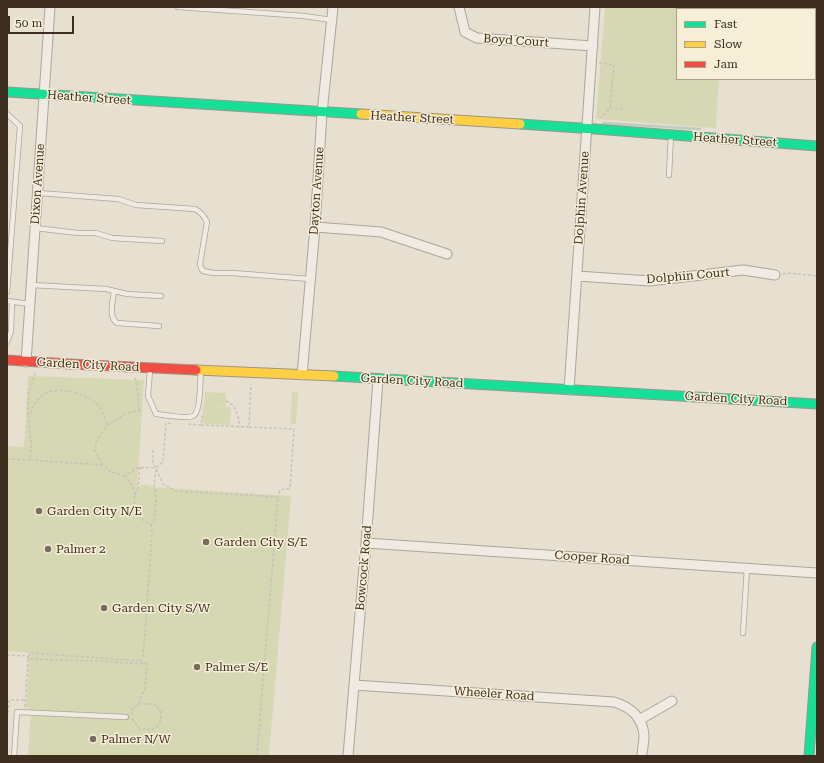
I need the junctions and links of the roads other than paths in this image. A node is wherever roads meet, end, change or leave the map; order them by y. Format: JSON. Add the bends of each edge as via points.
{"nodes":[{"id":1,"x":50,"y":7,"type":"edge"},
{"id":2,"x":178,"y":7,"type":"edge"},
{"id":3,"x":333,"y":7,"type":"edge"},
{"id":4,"x":459,"y":7,"type":"edge"},
{"id":5,"x":595,"y":7,"type":"edge"},
{"id":6,"x":225,"y":9,"type":"edge"},
{"id":7,"x":332,"y":20,"type":"junction"},
{"id":8,"x":593,"y":46,"type":"junction"},
{"id":9,"x":7,"y":92,"type":"edge"},
{"id":10,"x":44,"y":95,"type":"junction"},
{"id":11,"x":322,"y":113,"type":"junction"},
{"id":12,"x":7,"y":114,"type":"edge"},
{"id":13,"x":587,"y":129,"type":"junction"},
{"id":14,"x":672,"y":135,"type":"junction"},
{"id":15,"x":817,"y":146,"type":"edge"},
{"id":16,"x":669,"y":175,"type":"dead end"},
{"id":17,"x":38,"y":193,"type":"junction"},
{"id":18,"x":314,"y":227,"type":"junction"},
{"id":19,"x":35,"y":228,"type":"junction"},
{"id":20,"x":162,"y":241,"type":"dead end"},
{"id":21,"x":447,"y":254,"type":"dead end"},
{"id":22,"x":775,"y":275,"type":"road end"},
{"id":23,"x":577,"y":276,"type":"junction"},
{"id":24,"x":310,"y":279,"type":"junction"},
{"id":25,"x":31,"y":285,"type":"junction"},
{"id":26,"x":7,"y":292,"type":"edge"},
{"id":27,"x":114,"y":292,"type":"junction"},
{"id":28,"x":161,"y":296,"type":"dead end"},
{"id":29,"x":10,"y":302,"type":"edge"},
{"id":30,"x":30,"y":304,"type":"junction"},
{"id":31,"x":159,"y":326,"type":"dead end"},
{"id":32,"x":7,"y":342,"type":"edge"},
{"id":33,"x":7,"y":360,"type":"edge"},
{"id":34,"x":26,"y":362,"type":"junction"},
{"id":35,"x":150,"y":368,"type":"junction"},
{"id":36,"x":201,"y":371,"type":"junction"},
{"id":37,"x":302,"y":375,"type":"junction"},
{"id":38,"x":378,"y":380,"type":"junction"},
{"id":39,"x":569,"y":390,"type":"junction"},
{"id":40,"x":817,"y":404,"type":"edge"},
{"id":41,"x":366,"y":542,"type":"junction"},
{"id":42,"x":747,"y":568,"type":"junction"},
{"id":43,"x":817,"y":573,"type":"edge"},
{"id":44,"x":743,"y":633,"type":"dead end"},
{"id":45,"x":817,"y":647,"type":"edge"},
{"id":46,"x":354,"y":686,"type":"junction"},
{"id":47,"x":672,"y":701,"type":"dead end"},
{"id":48,"x":126,"y":717,"type":"dead end"},
{"id":49,"x":639,"y":720,"type":"junction"},
{"id":50,"x":14,"y":756,"type":"edge"},
{"id":51,"x":348,"y":756,"type":"edge"},
{"id":52,"x":642,"y":756,"type":"edge"},
{"id":53,"x":809,"y":756,"type":"edge"}],
"edges":[{"from":1,"to":10,"type":"street","name":"Dixon Avenue"},
{"from":2,"to":6,"type":"lane"},
{"from":3,"to":7,"type":"street","name":"Dayton Avenue"},
{"from":4,"to":8,"type":"street","name":"Boyd Court","via":[[466,32],[477,38]]},
{"from":5,"to":8,"type":"street","name":"Dolphin Avenue"},
{"from":6,"to":7,"type":"lane"},
{"from":7,"to":11,"type":"street","name":"Dayton Avenue"},
{"from":8,"to":13,"type":"street","name":"Dolphin Avenue"},
{"from":9,"to":10,"type":"street","name":"Heather Street"},
{"from":10,"to":11,"type":"street","name":"Heather Street"},
{"from":10,"to":17,"type":"street","name":"Dixon Avenue"},
{"from":11,"to":13,"type":"street","name":"Heather Street"},
{"from":11,"to":18,"type":"street","name":"Dayton Avenue"},
{"from":12,"to":26,"type":"lane","via":[[20,126]]},
{"from":13,"to":14,"type":"street","name":"Heather Street"},
{"from":13,"to":23,"type":"street","name":"Dolphin Avenue"},
{"from":14,"to":15,"type":"street","name":"Heather Street"},
{"from":14,"to":16,"type":"lane"},
{"from":17,"to":19,"type":"street","name":"Dixon Avenue"},
{"from":17,"to":24,"type":"lane","via":[[118,200],[136,205],[196,209],[207,222],[200,264],[203,271]]},
{"from":18,"to":21,"type":"street","via":[[381,232]]},
{"from":18,"to":24,"type":"street","name":"Dayton Avenue"},
{"from":19,"to":20,"type":"lane","via":[[96,233],[112,238]]},
{"from":19,"to":25,"type":"street","name":"Dixon Avenue"},
{"from":22,"to":23,"type":"street","name":"Dolphin Court","via":[[743,270],[650,281]]},
{"from":23,"to":39,"type":"street","name":"Dolphin Avenue"},
{"from":24,"to":37,"type":"street","name":"Dayton Avenue"},
{"from":25,"to":27,"type":"lane","via":[[106,289]]},
{"from":25,"to":30,"type":"street","name":"Dixon Avenue"},
{"from":27,"to":28,"type":"lane"},
{"from":27,"to":31,"type":"lane","via":[[111,316],[113,320],[117,323]]},
{"from":29,"to":30,"type":"lane"},
{"from":29,"to":32,"type":"lane","via":[[11,332]]},
{"from":30,"to":34,"type":"street","name":"Dixon Avenue"},
{"from":33,"to":34,"type":"street","name":"Garden City Road"},
{"from":34,"to":35,"type":"street","name":"Garden City Road"},
{"from":35,"to":36,"type":"street","name":"Garden City Road"},
{"from":35,"to":36,"type":"lane","via":[[148,396],[156,414],[188,417],[197,413]]},
{"from":36,"to":37,"type":"street","name":"Garden City Road"},
{"from":37,"to":38,"type":"street","name":"Garden City Road"},
{"from":38,"to":39,"type":"street","name":"Garden City Road"},
{"from":38,"to":41,"type":"street","name":"Bowcock Road"},
{"from":39,"to":40,"type":"street","name":"Garden City Road"},
{"from":41,"to":42,"type":"street","name":"Cooper Road"},
{"from":41,"to":46,"type":"street","name":"Bowcock Road"},
{"from":42,"to":43,"type":"street","name":"Cooper Road"},
{"from":42,"to":44,"type":"lane"},
{"from":45,"to":53,"type":"street"},
{"from":46,"to":49,"type":"street","name":"Wheeler Road","via":[[614,702],[628,707]]},
{"from":46,"to":51,"type":"street","name":"Bowcock Road"},
{"from":47,"to":49,"type":"street"},
{"from":48,"to":50,"type":"lane","via":[[17,712]]},
{"from":49,"to":52,"type":"street","via":[[644,736]]}]}
